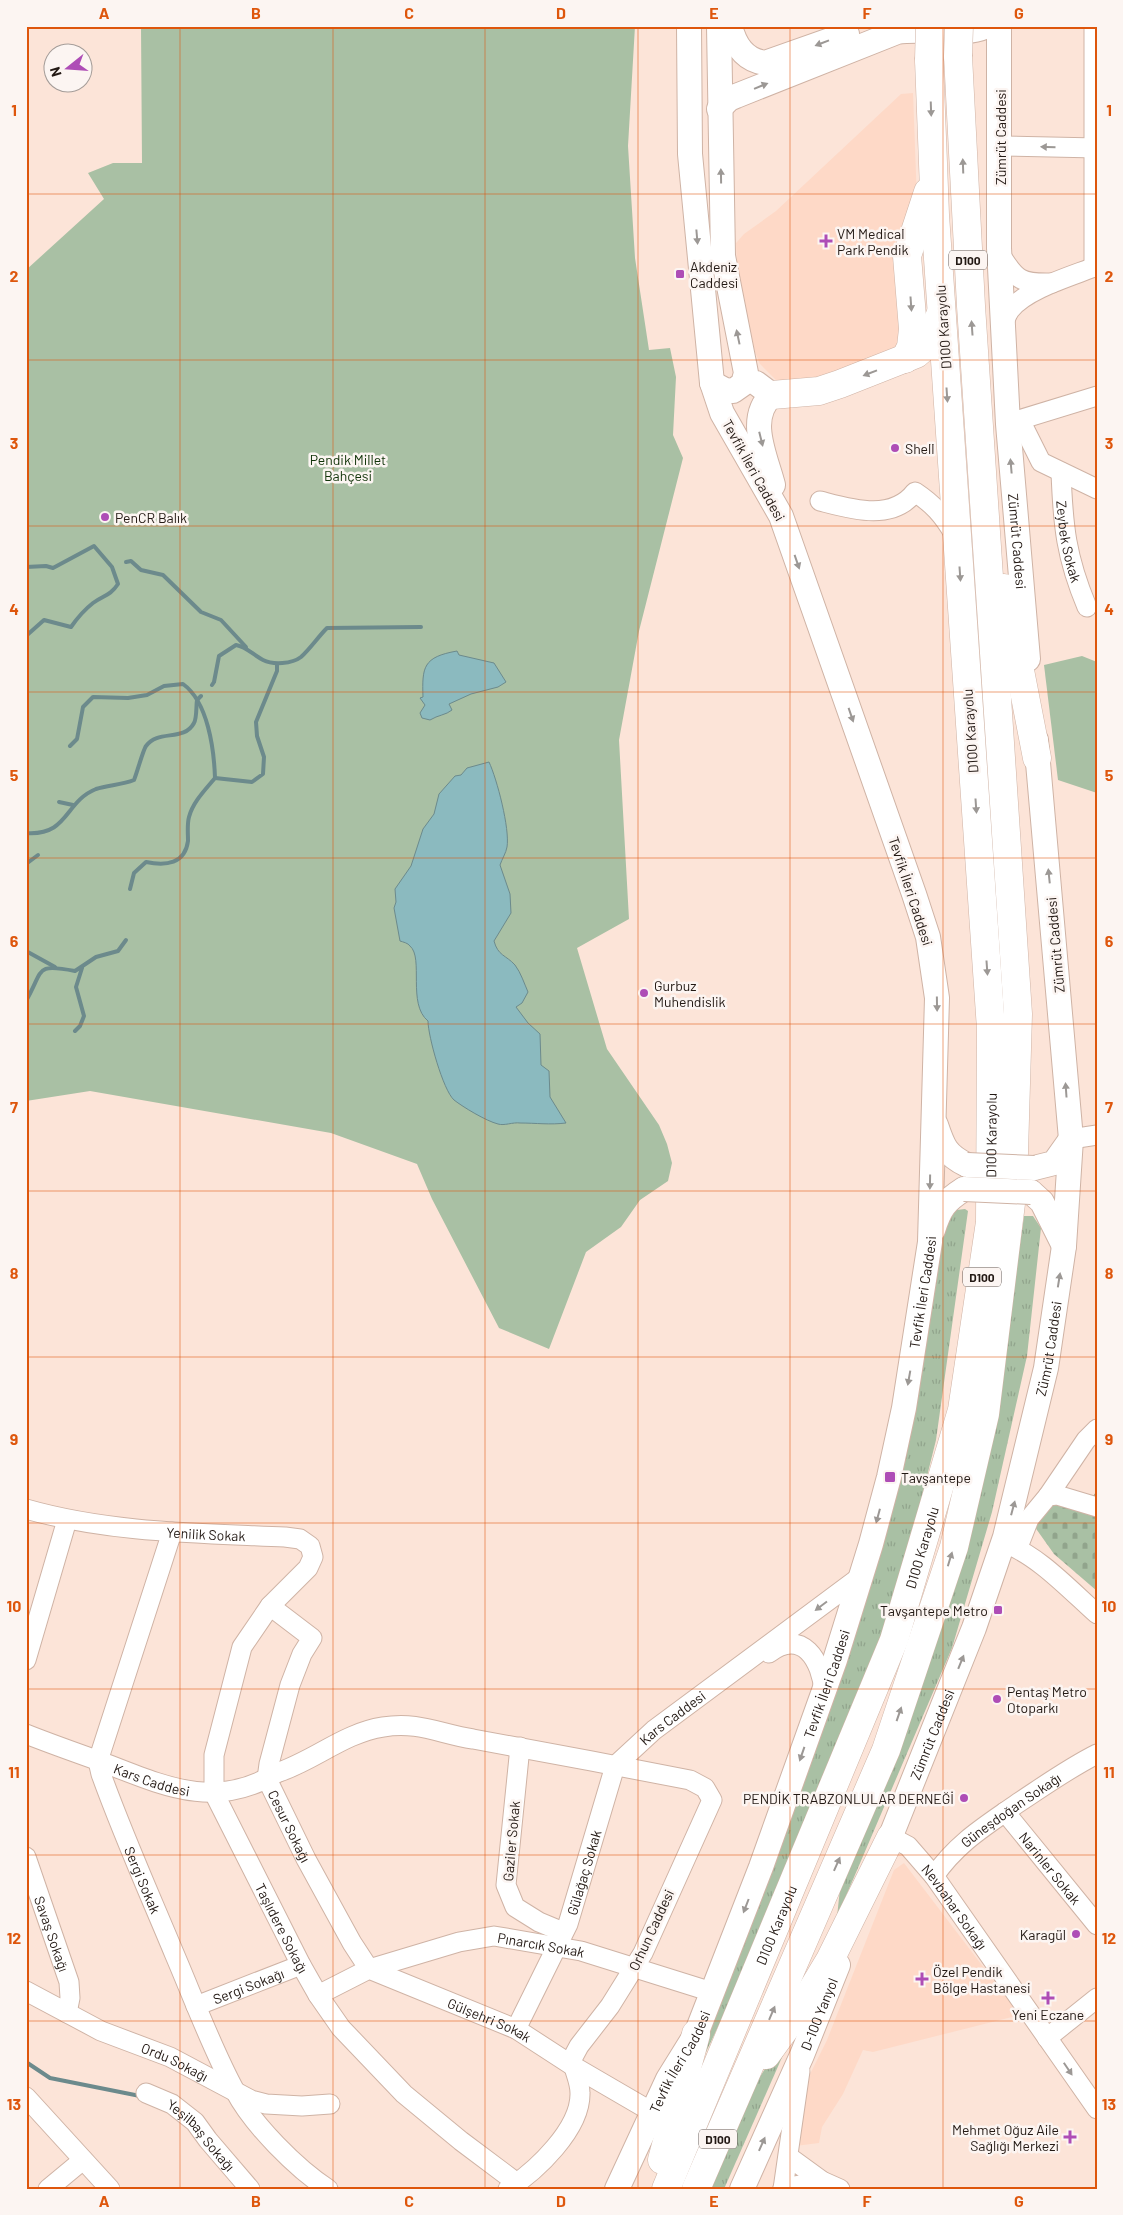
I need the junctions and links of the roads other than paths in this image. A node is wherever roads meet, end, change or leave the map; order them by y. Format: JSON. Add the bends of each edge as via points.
{"nodes":[{"id":1,"x":672,"y":26,"type":"edge"},
{"id":2,"x":689,"y":26,"type":"edge"},
{"id":3,"x":718,"y":26,"type":"edge"},
{"id":4,"x":730,"y":26,"type":"edge"},
{"id":5,"x":867,"y":26,"type":"edge"},
{"id":6,"x":930,"y":26,"type":"edge"},
{"id":7,"x":1094,"y":26,"type":"edge"},
{"id":8,"x":982,"y":27,"type":"edge"},
{"id":9,"x":719,"y":108,"type":"junction"},
{"id":10,"x":1000,"y":146,"type":"junction"},
{"id":11,"x":1095,"y":148,"type":"edge"},
{"id":12,"x":690,"y":154,"type":"junction"},
{"id":13,"x":934,"y":176,"type":"junction"},
{"id":14,"x":1000,"y":254,"type":"junction"},
{"id":15,"x":1096,"y":267,"type":"edge"},
{"id":16,"x":1053,"y":283,"type":"junction"},
{"id":17,"x":942,"y":311,"type":"junction"},
{"id":18,"x":1003,"y":324,"type":"junction"},
{"id":19,"x":905,"y":359,"type":"junction"},
{"id":20,"x":744,"y":364,"type":"junction"},
{"id":21,"x":712,"y":383,"type":"junction"},
{"id":22,"x":772,"y":396,"type":"junction"},
{"id":23,"x":1097,"y":396,"type":"edge"},
{"id":24,"x":1014,"y":422,"type":"junction"},
{"id":25,"x":980,"y":464,"type":"junction"},
{"id":26,"x":1061,"y":472,"type":"junction"},
{"id":27,"x":1097,"y":489,"type":"edge"},
{"id":28,"x":820,"y":501,"type":"dead end"},
{"id":29,"x":781,"y":516,"type":"junction"},
{"id":30,"x":957,"y":539,"type":"junction"},
{"id":31,"x":1087,"y":607,"type":"dead end"},
{"id":32,"x":1037,"y":758,"type":"junction"},
{"id":33,"x":934,"y":1116,"type":"junction"},
{"id":34,"x":1097,"y":1135,"type":"edge"},
{"id":35,"x":1071,"y":1139,"type":"junction"},
{"id":36,"x":930,"y":1242,"type":"junction"},
{"id":37,"x":1064,"y":1246,"type":"junction"},
{"id":38,"x":1097,"y":1429,"type":"edge"},
{"id":39,"x":1048,"y":1496,"type":"junction"},
{"id":40,"x":1097,"y":1507,"type":"edge"},
{"id":41,"x":26,"y":1509,"type":"edge"},
{"id":42,"x":67,"y":1520,"type":"junction"},
{"id":43,"x":172,"y":1532,"type":"junction"},
{"id":44,"x":1011,"y":1545,"type":"junction"},
{"id":45,"x":860,"y":1576,"type":"junction"},
{"id":46,"x":270,"y":1606,"type":"junction"},
{"id":47,"x":1097,"y":1614,"type":"edge"},
{"id":48,"x":26,"y":1660,"type":"edge"},
{"id":49,"x":824,"y":1692,"type":"junction"},
{"id":50,"x":26,"y":1734,"type":"edge"},
{"id":51,"x":638,"y":1746,"type":"junction"},
{"id":52,"x":520,"y":1747,"type":"junction"},
{"id":53,"x":1097,"y":1754,"type":"edge"},
{"id":54,"x":98,"y":1761,"type":"junction"},
{"id":55,"x":615,"y":1766,"type":"junction"},
{"id":56,"x":273,"y":1776,"type":"junction"},
{"id":57,"x":214,"y":1793,"type":"junction"},
{"id":58,"x":1005,"y":1812,"type":"junction"},
{"id":59,"x":891,"y":1837,"type":"junction"},
{"id":60,"x":26,"y":1857,"type":"edge"},
{"id":61,"x":934,"y":1876,"type":"junction"},
{"id":62,"x":1097,"y":1925,"type":"edge"},
{"id":63,"x":559,"y":1940,"type":"junction"},
{"id":64,"x":301,"y":1965,"type":"junction"},
{"id":65,"x":634,"y":1968,"type":"junction"},
{"id":66,"x":369,"y":1969,"type":"junction"},
{"id":67,"x":26,"y":1991,"type":"edge"},
{"id":68,"x":712,"y":1992,"type":"junction"},
{"id":69,"x":318,"y":1995,"type":"junction"},
{"id":70,"x":1097,"y":1998,"type":"edge"},
{"id":71,"x":196,"y":2006,"type":"junction"},
{"id":72,"x":67,"y":2012,"type":"junction"},
{"id":73,"x":516,"y":2030,"type":"junction"},
{"id":74,"x":696,"y":2034,"type":"junction"},
{"id":75,"x":1047,"y":2038,"type":"junction"},
{"id":76,"x":802,"y":2055,"type":"junction"},
{"id":77,"x":573,"y":2066,"type":"junction"},
{"id":78,"x":740,"y":2090,"type":"junction"},
{"id":79,"x":234,"y":2091,"type":"junction"},
{"id":80,"x":146,"y":2093,"type":"dead end"},
{"id":81,"x":26,"y":2097,"type":"edge"},
{"id":82,"x":330,"y":2104,"type":"dead end"},
{"id":83,"x":1097,"y":2109,"type":"edge"},
{"id":84,"x":652,"y":2112,"type":"junction"},
{"id":85,"x":789,"y":2157,"type":"junction"},
{"id":86,"x":83,"y":2160,"type":"junction"},
{"id":87,"x":822,"y":2181,"type":"junction"},
{"id":88,"x":512,"y":2186,"type":"edge"},
{"id":89,"x":783,"y":2188,"type":"edge"},
{"id":90,"x":48,"y":2189,"type":"edge"},
{"id":91,"x":110,"y":2189,"type":"edge"},
{"id":92,"x":250,"y":2189,"type":"edge"},
{"id":93,"x":328,"y":2189,"type":"edge"},
{"id":94,"x":618,"y":2189,"type":"edge"},
{"id":95,"x":628,"y":2189,"type":"edge"},
{"id":96,"x":655,"y":2189,"type":"edge"},
{"id":97,"x":666,"y":2189,"type":"edge"},
{"id":98,"x":696,"y":2189,"type":"edge"},
{"id":99,"x":742,"y":2189,"type":"edge"},
{"id":100,"x":840,"y":2189,"type":"edge"}],
"edges":[{"from":1,"to":12,"type":"main road"},
{"from":2,"to":12,"type":"main road","name":"Tevfik İleri Caddesi"},
{"from":3,"to":9,"type":"main road"},
{"from":5,"to":4,"type":"main road","one_way":true,"via":[[765,63],[754,61],[741,50]]},
{"from":6,"to":13,"type":"highway","name":"D100 Karayolu","number":"D100","one_way":true,"bridge":true},
{"from":7,"to":11,"type":"street"},
{"from":9,"to":8,"type":"main road","one_way":true,"via":[[736,96],[897,32],[974,32]]},
{"from":8,"to":10,"type":"main road","name":"Zümrüt Caddesi","via":[[999,56]]},
{"from":25,"to":8,"type":"highway","name":"D100 Karayolu","number":"D100","one_way":true,"bridge":true,"via":[[958,56]]},
{"from":20,"to":9,"type":"main road","one_way":true,"via":[[724,264]]},
{"from":11,"to":10,"type":"street","one_way":true},
{"from":10,"to":14,"type":"main road","name":"Zümrüt Caddesi"},
{"from":11,"to":15,"type":"street"},
{"from":12,"to":21,"type":"main road","name":"Tevfik İleri Caddesi","one_way":true},
{"from":13,"to":17,"type":"highway","name":"D100 Karayolu","number":"D100"},
{"from":13,"to":19,"type":"highway","one_way":true,"via":[[908,256],[913,329],[912,347]]},
{"from":14,"to":16,"type":"street","via":[[1011,271],[1028,283]]},
{"from":14,"to":18,"type":"main road","name":"Zümrüt Caddesi"},
{"from":15,"to":16,"type":"street"},
{"from":16,"to":18,"type":"street","via":[[1017,303]]},
{"from":17,"to":19,"type":"highway","via":[[929,343]]},
{"from":17,"to":30,"type":"highway","name":"D100 Karayolu","number":"D100","one_way":true},
{"from":18,"to":24,"type":"main road","name":"Zümrüt Caddesi"},
{"from":19,"to":22,"type":"highway","one_way":true,"via":[[819,390]]},
{"from":20,"to":21,"type":"main road","via":[[746,379],[733,391]]},
{"from":20,"to":22,"type":"main road","via":[[757,384]]},
{"from":21,"to":29,"type":"main road","name":"Tevfik İleri Caddesi","via":[[722,413]]},
{"from":22,"to":29,"type":"main road","one_way":true,"via":[[760,410],[759,432]]},
{"from":23,"to":24,"type":"street"},
{"from":24,"to":26,"type":"street","via":[[1041,462]]},
{"from":32,"to":24,"type":"main road","name":"Zümrüt Caddesi","one_way":true},
{"from":25,"to":32,"type":"highway"},
{"from":78,"to":25,"type":"highway","name":"D100 Karayolu","number":"D100","one_way":true,"via":[[886,1750],[954,1547],[985,1414],[1013,1187],[1018,1014]]},
{"from":26,"to":27,"type":"street"},
{"from":26,"to":31,"type":"street","name":"Zeybek Sokak","via":[[1065,540],[1073,574]]},
{"from":28,"to":30,"type":"street","via":[[866,512],[902,504],[915,492],[943,514]]},
{"from":29,"to":33,"type":"main road","name":"Tevfik İleri Caddesi","one_way":true,"via":[[928,937],[937,998]]},
{"from":30,"to":97,"type":"highway","name":"D100 Karayolu","number":"D100","one_way":true,"via":[[991,1029],[990,1222],[962,1410],[894,1640]]},
{"from":35,"to":32,"type":"main road","name":"Zümrüt Caddesi","one_way":true},
{"from":33,"to":35,"type":"main road","bridge":true,"via":[[943,1147],[955,1160],[967,1165],[1034,1168],[1054,1163]]},
{"from":33,"to":36,"type":"main road","name":"Tevfik İleri Caddesi","one_way":true},
{"from":34,"to":35,"type":"street"},
{"from":35,"to":37,"type":"main road","name":"Zümrüt Caddesi"},
{"from":36,"to":37,"type":"main road","bridge":true,"via":[[939,1212],[948,1200],[964,1189],[1031,1192],[1042,1202]]},
{"from":36,"to":45,"type":"main road","name":"Tevfik İleri Caddesi","one_way":true,"via":[[904,1408],[889,1477]]},
{"from":44,"to":37,"type":"main road","name":"Zümrüt Caddesi","one_way":true,"via":[[1046,1368]]},
{"from":38,"to":39,"type":"street"},
{"from":39,"to":40,"type":"street","via":[[1058,1495]]},
{"from":39,"to":44,"type":"street"},
{"from":41,"to":42,"type":"street","name":"Yenilik Sokak"},
{"from":42,"to":43,"type":"street","name":"Yenilik Sokak"},
{"from":42,"to":48,"type":"street"},
{"from":43,"to":46,"type":"street","name":"Yenilik Sokak","via":[[285,1537],[310,1546],[313,1557],[308,1568]]},
{"from":43,"to":54,"type":"street"},
{"from":44,"to":47,"type":"street"},
{"from":59,"to":44,"type":"main road","name":"Zümrüt Caddesi","one_way":true,"via":[[974,1628]]},
{"from":45,"to":49,"type":"main road","name":"Tevfik İleri Caddesi"},
{"from":45,"to":51,"type":"street","name":"Kars Caddesi","one_way":true,"via":[[654,1730]]},
{"from":46,"to":56,"type":"street","name":"Cesur Sokağı","via":[[312,1638],[290,1686],[269,1764]]},
{"from":46,"to":57,"type":"street","name":"Taşlıdere Sokağı","via":[[242,1647],[214,1755]]},
{"from":49,"to":51,"type":"street","name":"Kars Caddesi","via":[[821,1672],[812,1655],[803,1647],[787,1643],[778,1646],[660,1735]]},
{"from":49,"to":68,"type":"main road","name":"Tevfik İleri Caddesi","one_way":true},
{"from":50,"to":54,"type":"street","name":"Kars Caddesi"},
{"from":51,"to":55,"type":"street"},
{"from":52,"to":55,"type":"street","name":"Kars Caddesi"},
{"from":52,"to":56,"type":"street","name":"Kars Caddesi","via":[[430,1722],[408,1719],[381,1721],[324,1742]]},
{"from":52,"to":63,"type":"street","name":"Gaziler Sokak","via":[[506,1885],[515,1907]]},
{"from":53,"to":58,"type":"street","name":"Güneşdoğan Sokağı","via":[[1060,1774]]},
{"from":54,"to":57,"type":"street","name":"Kars Caddesi","via":[[191,1792]]},
{"from":54,"to":71,"type":"street","name":"Sergi Sokak","via":[[110,1800]]},
{"from":55,"to":63,"type":"street","name":"Gülağaç Sokak","via":[[568,1924]]},
{"from":55,"to":65,"type":"street","name":"Orhun Caddesi","via":[[690,1780],[705,1788],[712,1800]]},
{"from":56,"to":57,"type":"street","name":"Kars Caddesi","via":[[248,1787]]},
{"from":56,"to":66,"type":"street","name":"Cesur Sokağı","via":[[306,1859]]},
{"from":57,"to":64,"type":"street","name":"Taşlıdere Sokağı"},
{"from":58,"to":61,"type":"street","name":"Güneşdoğan Sokağı","via":[[971,1835],[948,1856]]},
{"from":58,"to":62,"type":"street","name":"Narinler Sokak"},
{"from":59,"to":61,"type":"street","name":"Nevbahar Sokağı","via":[[908,1846]]},
{"from":59,"to":76,"type":"main road","name":"D-100 Yanyol"},
{"from":59,"to":78,"type":"highway","via":[[830,1960],[806,2000]]},
{"from":60,"to":72,"type":"street","name":"Savaş Sokağı","via":[[69,1982],[71,1991]]},
{"from":61,"to":75,"type":"street","name":"Nevbahar Sokağı"},
{"from":63,"to":65,"type":"street","name":"Pınarcık Sokak","via":[[581,1951]]},
{"from":63,"to":66,"type":"street","name":"Pınarcık Sokak","via":[[478,1938]]},
{"from":63,"to":73,"type":"street","name":"Gülağaç Sokak"},
{"from":64,"to":69,"type":"street","name":"Taşlıdere Sokağı"},
{"from":64,"to":71,"type":"street","name":"Sergi Sokağı"},
{"from":65,"to":68,"type":"street","name":"Pınarcık Sokak"},
{"from":65,"to":77,"type":"street","name":"Orhun Caddesi","via":[[600,2021],[579,2046],[572,2059]]},
{"from":66,"to":69,"type":"street"},
{"from":66,"to":73,"type":"street","name":"Gülşehri Sokak"},
{"from":67,"to":72,"type":"street","name":"Ordu Sokağı"},
{"from":68,"to":74,"type":"main road","name":"Tevfik İleri Caddesi"},
{"from":69,"to":88,"type":"street","name":"Taşlıdere Sokağı","via":[[341,2028],[392,2083]]},
{"from":70,"to":75,"type":"street"},
{"from":71,"to":79,"type":"street","name":"Sergi Sokak"},
{"from":72,"to":79,"type":"street","name":"Ordu Sokağı","via":[[102,2031],[170,2057]]},
{"from":73,"to":77,"type":"street","name":"Gülşehri Sokak"},
{"from":74,"to":84,"type":"main road","name":"Tevfik İleri Caddesi"},
{"from":74,"to":95,"type":"main road"},
{"from":74,"to":96,"type":"highway"},
{"from":75,"to":83,"type":"street","name":"Nevbahar Sokağı","one_way":true},
{"from":76,"to":85,"type":"street"},
{"from":99,"to":76,"type":"main road","name":"D-100 Yanyol","one_way":true},
{"from":77,"to":84,"type":"street","name":"Gülşehri Sokak"},
{"from":77,"to":88,"type":"street","via":[[580,2092],[575,2117],[535,2169]]},
{"from":78,"to":98,"type":"highway","name":"D100 Karayolu","number":"D100"},
{"from":79,"to":82,"type":"street","name":"Ordu Sokağı","via":[[266,2104]]},
{"from":79,"to":93,"type":"street","name":"Sergi Sokak","via":[[295,2163]]},
{"from":80,"to":92,"type":"street","name":"Yeşilbaş Sokağı","via":[[172,2104],[195,2122]]},
{"from":81,"to":86,"type":"street"},
{"from":84,"to":94,"type":"main road","name":"Tevfik İleri Caddesi"},
{"from":85,"to":87,"type":"street"},
{"from":85,"to":89,"type":"street"},
{"from":86,"to":90,"type":"street"},
{"from":86,"to":91,"type":"street"},
{"from":87,"to":89,"type":"street"},
{"from":87,"to":100,"type":"street"}]}
